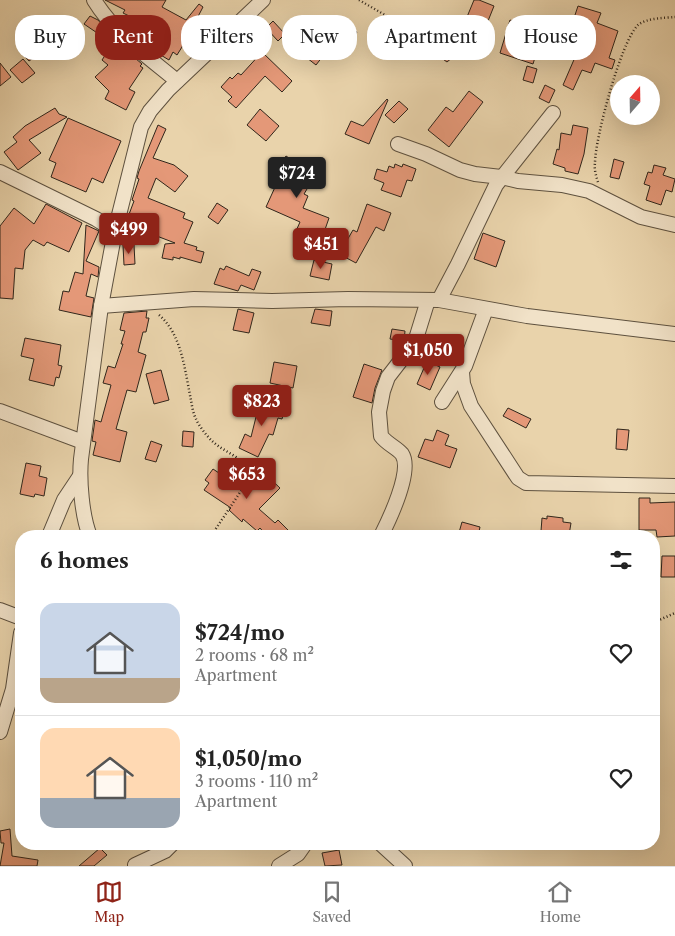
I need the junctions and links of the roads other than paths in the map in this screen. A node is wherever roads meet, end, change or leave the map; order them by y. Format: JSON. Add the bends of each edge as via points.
{"nodes":[{"id":1,"x":94,"y":0,"type":"edge"},
{"id":2,"x":263,"y":0,"type":"edge"},
{"id":3,"x":178,"y":81,"type":"junction"},
{"id":4,"x":553,"y":114,"type":"dead end"},
{"id":5,"x":398,"y":144,"type":"dead end"},
{"id":6,"x":0,"y":172,"type":"edge"},
{"id":7,"x":501,"y":177,"type":"junction"},
{"id":8,"x":675,"y":224,"type":"edge"},
{"id":9,"x":115,"y":231,"type":"junction"},
{"id":10,"x":433,"y":300,"type":"junction"},
{"id":11,"x":101,"y":306,"type":"junction"},
{"id":12,"x":486,"y":309,"type":"junction"},
{"id":13,"x":675,"y":334,"type":"edge"},
{"id":14,"x":462,"y":372,"type":"junction"},
{"id":15,"x":442,"y":402,"type":"dead end"},
{"id":16,"x":0,"y":411,"type":"edge"},
{"id":17,"x":83,"y":442,"type":"junction"},
{"id":18,"x":80,"y":476,"type":"junction"},
{"id":19,"x":675,"y":486,"type":"edge"},
{"id":20,"x":52,"y":530,"type":"edge"},
{"id":21,"x":88,"y":530,"type":"edge"},
{"id":22,"x":384,"y":530,"type":"edge"},
{"id":23,"x":0,"y":610,"type":"edge"},
{"id":24,"x":15,"y":616,"type":"edge"},
{"id":25,"x":15,"y":680,"type":"edge"},
{"id":26,"x":0,"y":732,"type":"edge"},
{"id":27,"x":166,"y":850,"type":"edge"},
{"id":28,"x":301,"y":850,"type":"edge"},
{"id":29,"x":388,"y":850,"type":"edge"},
{"id":30,"x":134,"y":865,"type":"edge"},
{"id":31,"x":279,"y":866,"type":"edge"},
{"id":32,"x":405,"y":866,"type":"edge"}],
"edges":[{"from":1,"to":3,"type":"street","via":[[116,31]]},
{"from":2,"to":3,"type":"street"},
{"from":3,"to":9,"type":"street","via":[[150,111],[141,127]]},
{"from":4,"to":7,"type":"street"},
{"from":5,"to":7,"type":"street","via":[[467,172]]},
{"from":6,"to":9,"type":"street"},
{"from":7,"to":8,"type":"street","via":[[589,191],[641,217]]},
{"from":7,"to":10,"type":"street","via":[[458,264]]},
{"from":9,"to":11,"type":"street"},
{"from":10,"to":11,"type":"street","via":[[194,299]]},
{"from":10,"to":12,"type":"street"},
{"from":10,"to":22,"type":"street","via":[[415,342],[388,376],[383,391],[379,412],[382,436],[402,454],[405,466],[395,507]]},
{"from":11,"to":17,"type":"street"},
{"from":12,"to":13,"type":"street"},
{"from":12,"to":14,"type":"street"},
{"from":14,"to":15,"type":"street"},
{"from":14,"to":19,"type":"street","via":[[470,406],[521,481]]},
{"from":16,"to":17,"type":"street"},
{"from":17,"to":18,"type":"street"},
{"from":18,"to":20,"type":"street","via":[[64,500]]},
{"from":18,"to":21,"type":"street"},
{"from":23,"to":24,"type":"street"},
{"from":25,"to":26,"type":"street"},
{"from":27,"to":30,"type":"street"},
{"from":28,"to":31,"type":"street"},
{"from":29,"to":32,"type":"street"}]}
